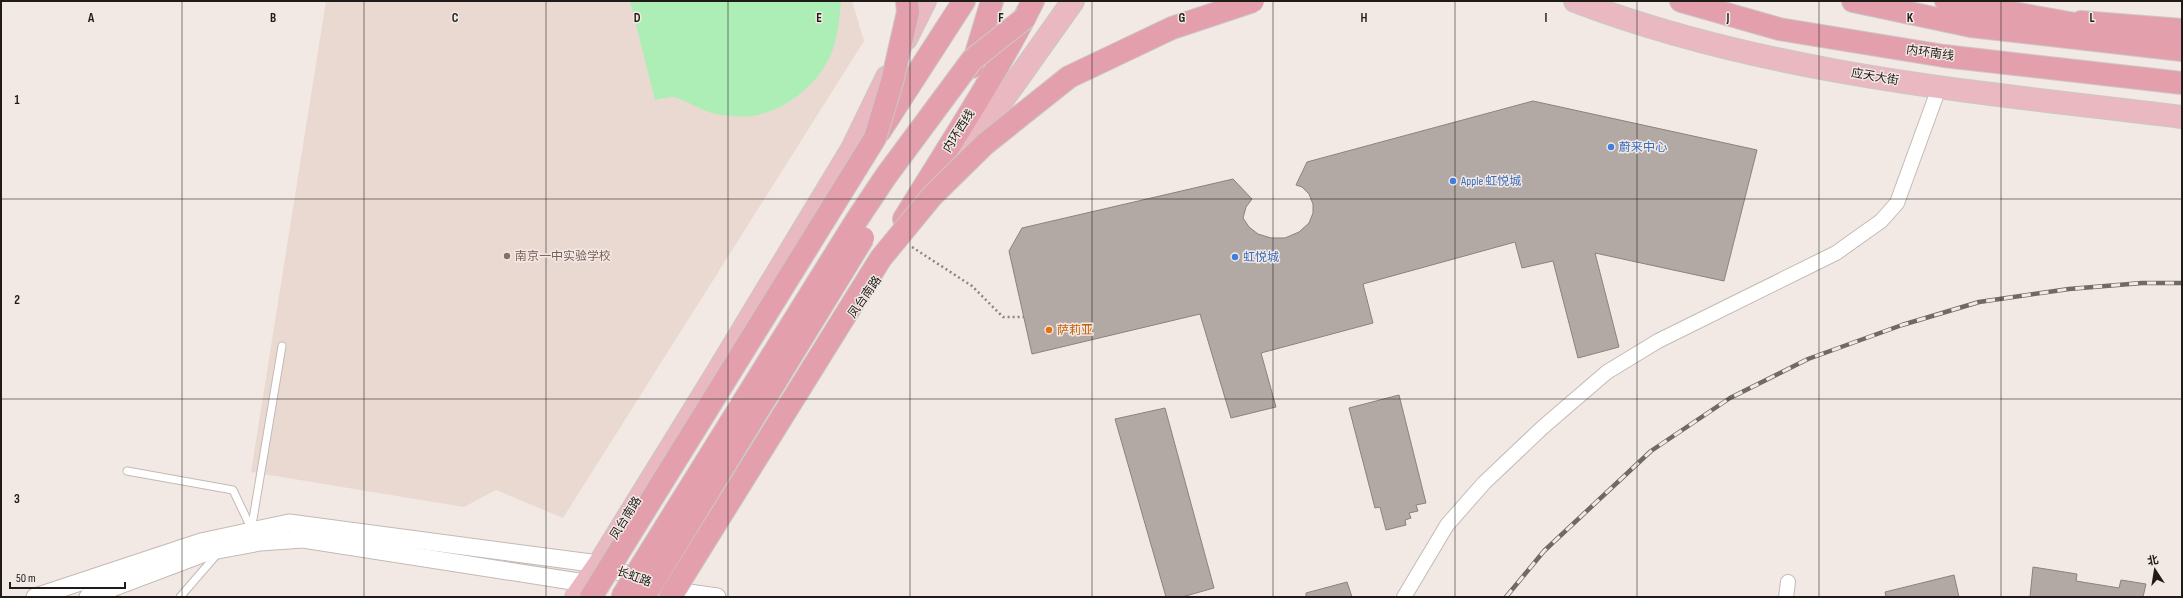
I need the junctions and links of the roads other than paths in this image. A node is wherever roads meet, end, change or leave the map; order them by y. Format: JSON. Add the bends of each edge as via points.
{"nodes":[{"id":1,"x":907,"y":1,"type":"edge"},
{"id":2,"x":925,"y":1,"type":"edge"},
{"id":3,"x":964,"y":1,"type":"edge"},
{"id":4,"x":992,"y":1,"type":"edge"},
{"id":5,"x":1033,"y":1,"type":"edge"},
{"id":6,"x":1048,"y":1,"type":"edge"},
{"id":7,"x":1073,"y":1,"type":"edge"},
{"id":8,"x":1253,"y":1,"type":"edge"},
{"id":9,"x":1575,"y":1,"type":"edge"},
{"id":10,"x":1681,"y":1,"type":"edge"},
{"id":11,"x":1853,"y":1,"type":"edge"},
{"id":12,"x":1946,"y":1,"type":"edge"},
{"id":13,"x":1990,"y":1,"type":"edge"},
{"id":14,"x":2058,"y":20,"type":"junction"},
{"id":15,"x":2182,"y":29,"type":"edge"},
{"id":16,"x":2182,"y":45,"type":"edge"},
{"id":17,"x":2182,"y":50,"type":"edge"},
{"id":18,"x":2182,"y":83,"type":"edge"},
{"id":19,"x":1939,"y":88,"type":"junction"},
{"id":20,"x":2182,"y":117,"type":"edge"},
{"id":21,"x":875,"y":138,"type":"junction"},
{"id":22,"x":881,"y":258,"type":"junction"},
{"id":23,"x":282,"y":346,"type":"dead end"},
{"id":24,"x":127,"y":471,"type":"dead end"},
{"id":25,"x":252,"y":531,"type":"junction"},
{"id":26,"x":222,"y":550,"type":"junction"},
{"id":27,"x":599,"y":564,"type":"junction"},
{"id":28,"x":1788,"y":582,"type":"dead end"},
{"id":29,"x":584,"y":592,"type":"edge"},
{"id":30,"x":667,"y":595,"type":"edge"},
{"id":31,"x":35,"y":597,"type":"edge"},
{"id":32,"x":88,"y":597,"type":"edge"},
{"id":33,"x":180,"y":597,"type":"edge"},
{"id":34,"x":622,"y":597,"type":"edge"},
{"id":35,"x":644,"y":597,"type":"edge"},
{"id":36,"x":717,"y":597,"type":"edge"},
{"id":37,"x":1404,"y":597,"type":"edge"},
{"id":38,"x":1786,"y":597,"type":"edge"}],
"edges":[{"from":1,"to":21,"type":"highway","bridge":true,"via":[[908,12],[892,82]]},
{"from":2,"to":27,"type":"main road","name":"凤台南路","via":[[852,149]]},
{"from":3,"to":21,"type":"highway","bridge":true},
{"from":4,"to":35,"type":"highway","bridge":true,"via":[[968,82],[895,186]]},
{"from":5,"to":22,"type":"highway","name":"内环西线","bridge":true,"via":[[970,114]]},
{"from":6,"to":34,"type":"highway","bridge":true,"via":[[972,60],[886,176]]},
{"from":7,"to":30,"type":"main road","name":"凤台南路","via":[[904,241]]},
{"from":8,"to":22,"type":"highway","bridge":true,"via":[[1172,28],[1070,77],[985,144],[932,196]]},
{"from":9,"to":19,"type":"main road","name":"应天大街","via":[[1612,15],[1762,57]]},
{"from":10,"to":18,"type":"highway","name":"内环南线","via":[[1786,31],[1944,56]]},
{"from":11,"to":17,"type":"highway","via":[[1971,26]]},
{"from":12,"to":14,"type":"highway"},
{"from":13,"to":15,"type":"main road"},
{"from":14,"to":15,"type":"highway"},
{"from":14,"to":16,"type":"highway"},
{"from":19,"to":20,"type":"main road","name":"应天大街"},
{"from":19,"to":37,"type":"street","via":[[1897,203],[1881,221],[1836,254],[1658,341],[1607,372],[1543,427],[1484,483],[1447,525]]},
{"from":21,"to":29,"type":"highway","name":"凤台南路","bridge":true},
{"from":22,"to":30,"type":"highway","bridge":true},
{"from":23,"to":25,"type":"lane"},
{"from":24,"to":25,"type":"lane","via":[[233,490]]},
{"from":25,"to":26,"type":"lane"},
{"from":25,"to":27,"type":"street","name":"长虹路","via":[[289,523]]},
{"from":25,"to":31,"type":"street","name":"长虹路","via":[[201,542]]},
{"from":26,"to":29,"type":"street","via":[[260,542],[303,539]]},
{"from":26,"to":32,"type":"street","via":[[207,552]]},
{"from":26,"to":33,"type":"lane"},
{"from":27,"to":29,"type":"main road","name":"凤台南路"},
{"from":27,"to":30,"type":"street","name":"长虹路"},
{"from":28,"to":38,"type":"street"},
{"from":30,"to":36,"type":"street","name":"长虹路"}]}
